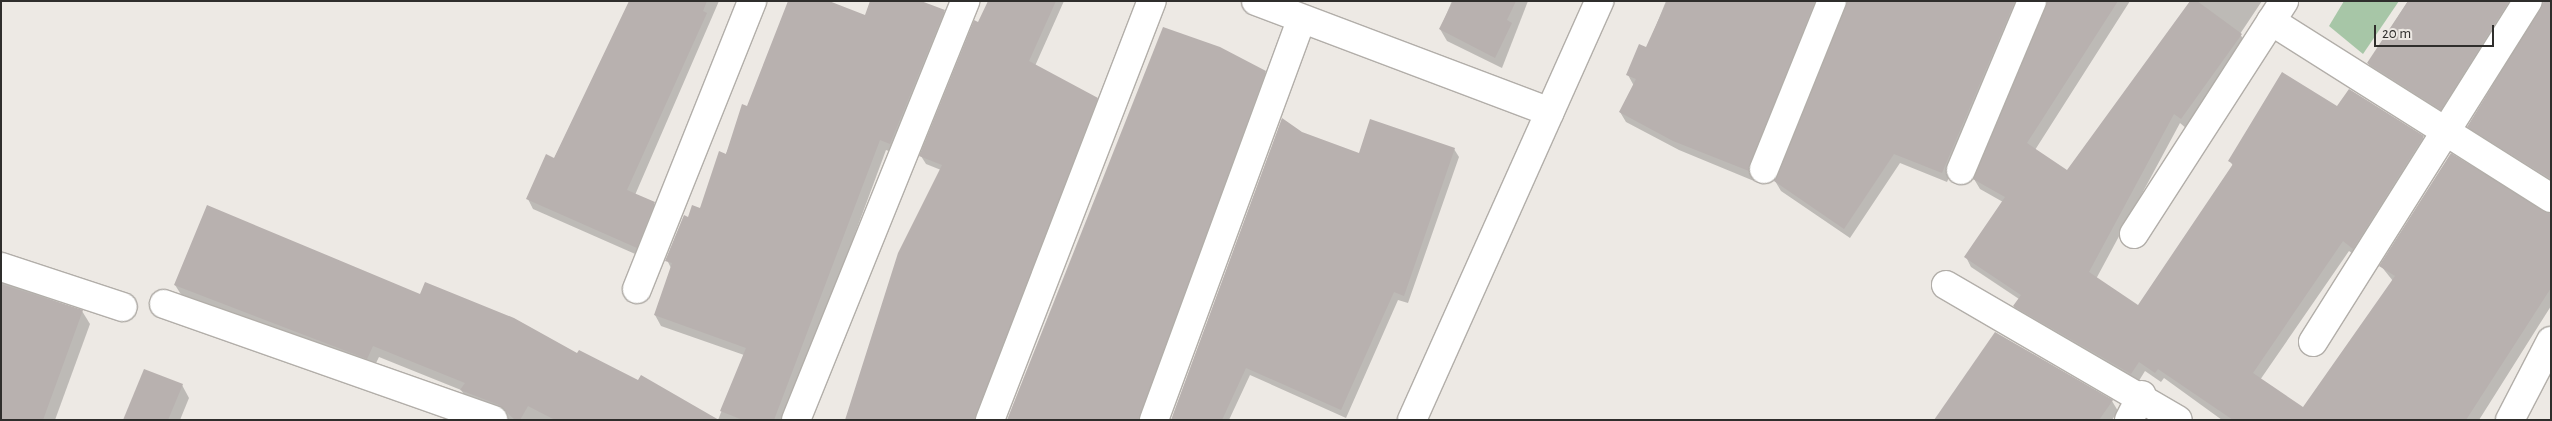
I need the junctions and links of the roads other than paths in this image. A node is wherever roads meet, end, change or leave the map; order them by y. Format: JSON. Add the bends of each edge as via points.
{"nodes":[{"id":1,"x":752,"y":1,"type":"edge"},
{"id":2,"x":965,"y":1,"type":"edge"},
{"id":3,"x":1152,"y":1,"type":"edge"},
{"id":4,"x":1256,"y":1,"type":"edge"},
{"id":5,"x":1600,"y":1,"type":"edge"},
{"id":6,"x":1832,"y":1,"type":"edge"},
{"id":7,"x":2032,"y":1,"type":"edge"},
{"id":8,"x":2528,"y":1,"type":"edge"},
{"id":9,"x":2278,"y":11,"type":"edge"},
{"id":10,"x":1301,"y":20,"type":"junction"},
{"id":11,"x":1550,"y":112,"type":"junction"},
{"id":12,"x":2448,"y":129,"type":"junction"},
{"id":13,"x":1764,"y":170,"type":"dead end"},
{"id":14,"x":1961,"y":170,"type":"dead end"},
{"id":15,"x":2551,"y":198,"type":"edge"},
{"id":16,"x":2134,"y":234,"type":"dead end"},
{"id":17,"x":1,"y":266,"type":"edge"},
{"id":18,"x":1946,"y":285,"type":"dead end"},
{"id":19,"x":637,"y":289,"type":"dead end"},
{"id":20,"x":164,"y":304,"type":"dead end"},
{"id":21,"x":123,"y":307,"type":"dead end"},
{"id":22,"x":2551,"y":340,"type":"edge"},
{"id":23,"x":2313,"y":342,"type":"dead end"},
{"id":24,"x":2142,"y":395,"type":"junction"},
{"id":25,"x":493,"y":420,"type":"edge"},
{"id":26,"x":796,"y":420,"type":"edge"},
{"id":27,"x":990,"y":420,"type":"edge"},
{"id":28,"x":1154,"y":420,"type":"edge"},
{"id":29,"x":1412,"y":420,"type":"edge"},
{"id":30,"x":2129,"y":420,"type":"edge"},
{"id":31,"x":2178,"y":420,"type":"edge"},
{"id":32,"x":2510,"y":420,"type":"edge"}],
"edges":[{"from":1,"to":19,"type":"street"},
{"from":2,"to":26,"type":"street"},
{"from":3,"to":27,"type":"street"},
{"from":4,"to":10,"type":"street"},
{"from":5,"to":11,"type":"street"},
{"from":6,"to":13,"type":"street"},
{"from":7,"to":14,"type":"street"},
{"from":8,"to":12,"type":"street"},
{"from":9,"to":12,"type":"street"},
{"from":9,"to":16,"type":"street"},
{"from":10,"to":11,"type":"street"},
{"from":10,"to":28,"type":"street"},
{"from":11,"to":29,"type":"street"},
{"from":12,"to":15,"type":"street"},
{"from":12,"to":23,"type":"street"},
{"from":17,"to":21,"type":"street"},
{"from":18,"to":24,"type":"street"},
{"from":20,"to":25,"type":"street"},
{"from":22,"to":32,"type":"street"},
{"from":24,"to":30,"type":"street"},
{"from":24,"to":31,"type":"street"}]}
